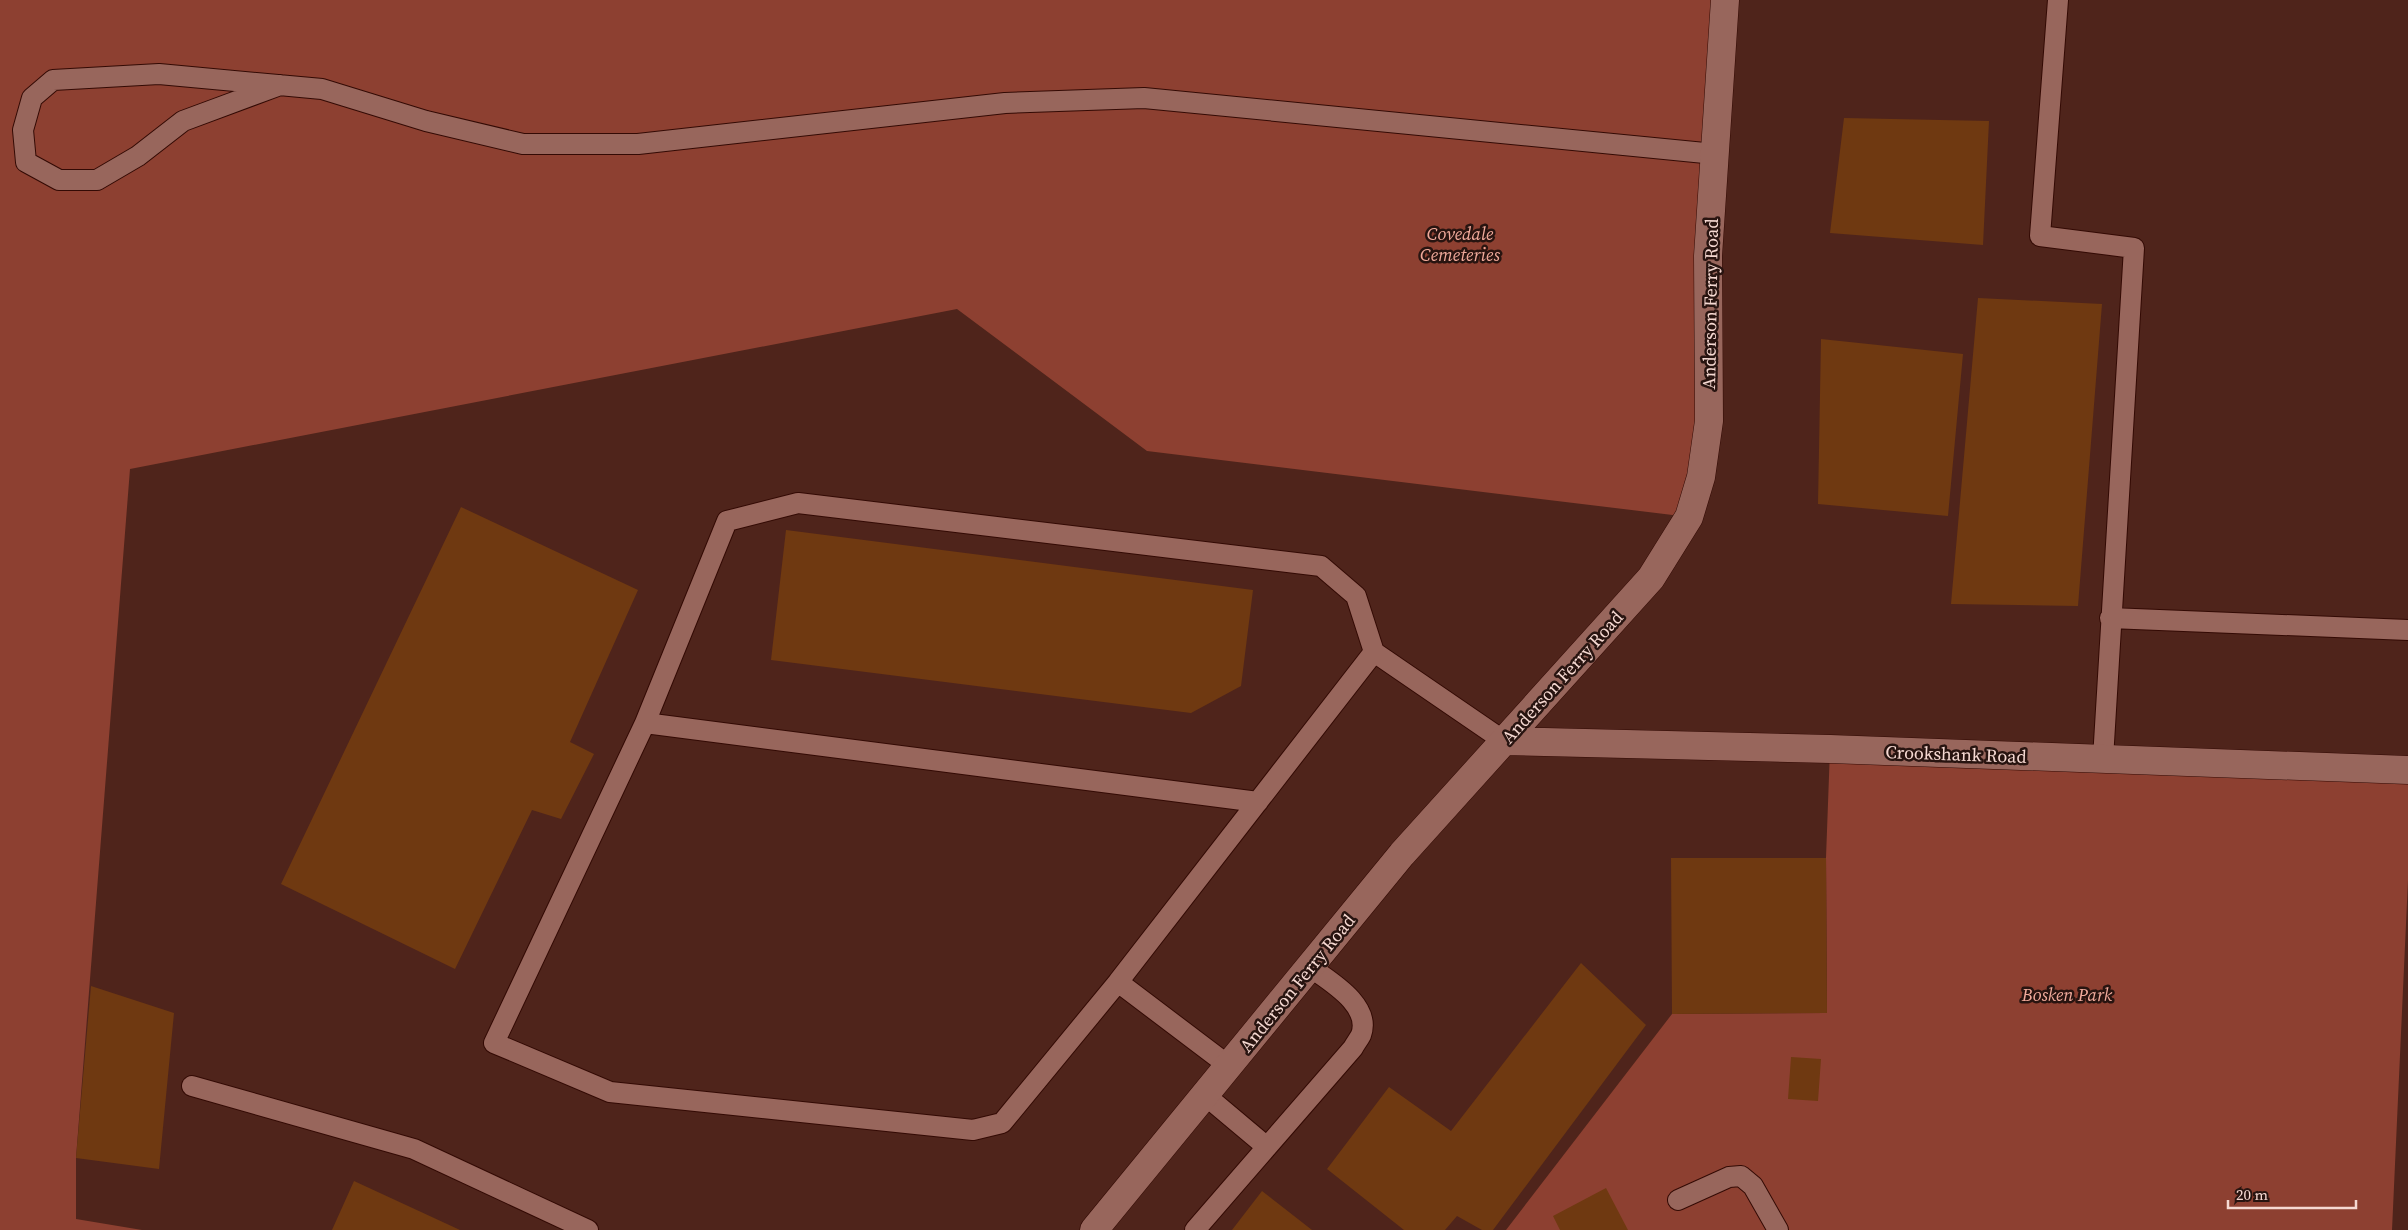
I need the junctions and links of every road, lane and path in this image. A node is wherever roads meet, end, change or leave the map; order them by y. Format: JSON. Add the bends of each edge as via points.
{"nodes":[{"id":1,"x":1725,"y":0,"type":"edge"},
{"id":2,"x":2058,"y":0,"type":"edge"},
{"id":3,"x":280,"y":85,"type":"junction"},
{"id":4,"x":1715,"y":154,"type":"junction"},
{"id":5,"x":2110,"y":618,"type":"junction"},
{"id":6,"x":2408,"y":630,"type":"edge"},
{"id":7,"x":1374,"y":652,"type":"junction"},
{"id":8,"x":645,"y":722,"type":"junction"},
{"id":9,"x":1504,"y":741,"type":"junction"},
{"id":10,"x":2103,"y":759,"type":"junction"},
{"id":11,"x":2408,"y":770,"type":"edge"},
{"id":12,"x":1258,"y":802,"type":"junction"},
{"id":13,"x":1310,"y":967,"type":"junction"},
{"id":14,"x":1118,"y":982,"type":"junction"},
{"id":15,"x":1229,"y":1066,"type":"junction"},
{"id":16,"x":192,"y":1086,"type":"dead end"},
{"id":17,"x":1205,"y":1095,"type":"junction"},
{"id":18,"x":1267,"y":1147,"type":"junction"},
{"id":19,"x":1678,"y":1200,"type":"dead end"},
{"id":20,"x":588,"y":1230,"type":"edge"},
{"id":21,"x":1094,"y":1230,"type":"edge"},
{"id":22,"x":1195,"y":1230,"type":"edge"},
{"id":23,"x":1778,"y":1230,"type":"edge"}],
"edges":[{"from":1,"to":4,"type":"street","name":"Anderson Ferry Road"},
{"from":2,"to":5,"type":"lane","via":[[2040,236],[2134,248]]},
{"from":3,"to":3,"type":"lane","via":[[159,74],[53,80],[32,98],[23,130],[26,162],[58,180],[97,180],[138,156],[183,121]]},
{"from":3,"to":4,"type":"lane","via":[[322,88],[426,121],[523,144],[638,144],[1005,103],[1144,98]]},
{"from":4,"to":9,"type":"street","name":"Anderson Ferry Road","via":[[1708,256],[1709,421],[1701,477],[1689,517],[1651,578]]},
{"from":5,"to":6,"type":"lane"},
{"from":5,"to":10,"type":"lane"},
{"from":7,"to":8,"type":"lane","via":[[1356,596],[1321,566],[798,503],[726,521]]},
{"from":7,"to":9,"type":"lane"},
{"from":7,"to":12,"type":"lane"},
{"from":8,"to":12,"type":"lane"},
{"from":8,"to":14,"type":"lane","via":[[494,1043],[610,1092],[974,1130],[1002,1123]]},
{"from":9,"to":10,"type":"street","name":"Crookshank Road"},
{"from":9,"to":13,"type":"street","name":"Anderson Ferry Road","via":[[1402,854]]},
{"from":10,"to":11,"type":"street","name":"Crookshank Road"},
{"from":12,"to":14,"type":"lane"},
{"from":13,"to":15,"type":"street","name":"Anderson Ferry Road"},
{"from":13,"to":18,"type":"lane","via":[[1345,994],[1358,1009],[1363,1024],[1361,1035]]},
{"from":14,"to":15,"type":"lane"},
{"from":15,"to":17,"type":"street","name":"Anderson Ferry Road"},
{"from":16,"to":20,"type":"lane","via":[[414,1148]]},
{"from":17,"to":18,"type":"lane"},
{"from":17,"to":21,"type":"street","name":"Anderson Ferry Road"},
{"from":18,"to":22,"type":"lane"},
{"from":19,"to":23,"type":"lane","via":[[1729,1177],[1741,1176],[1753,1186]]}]}
